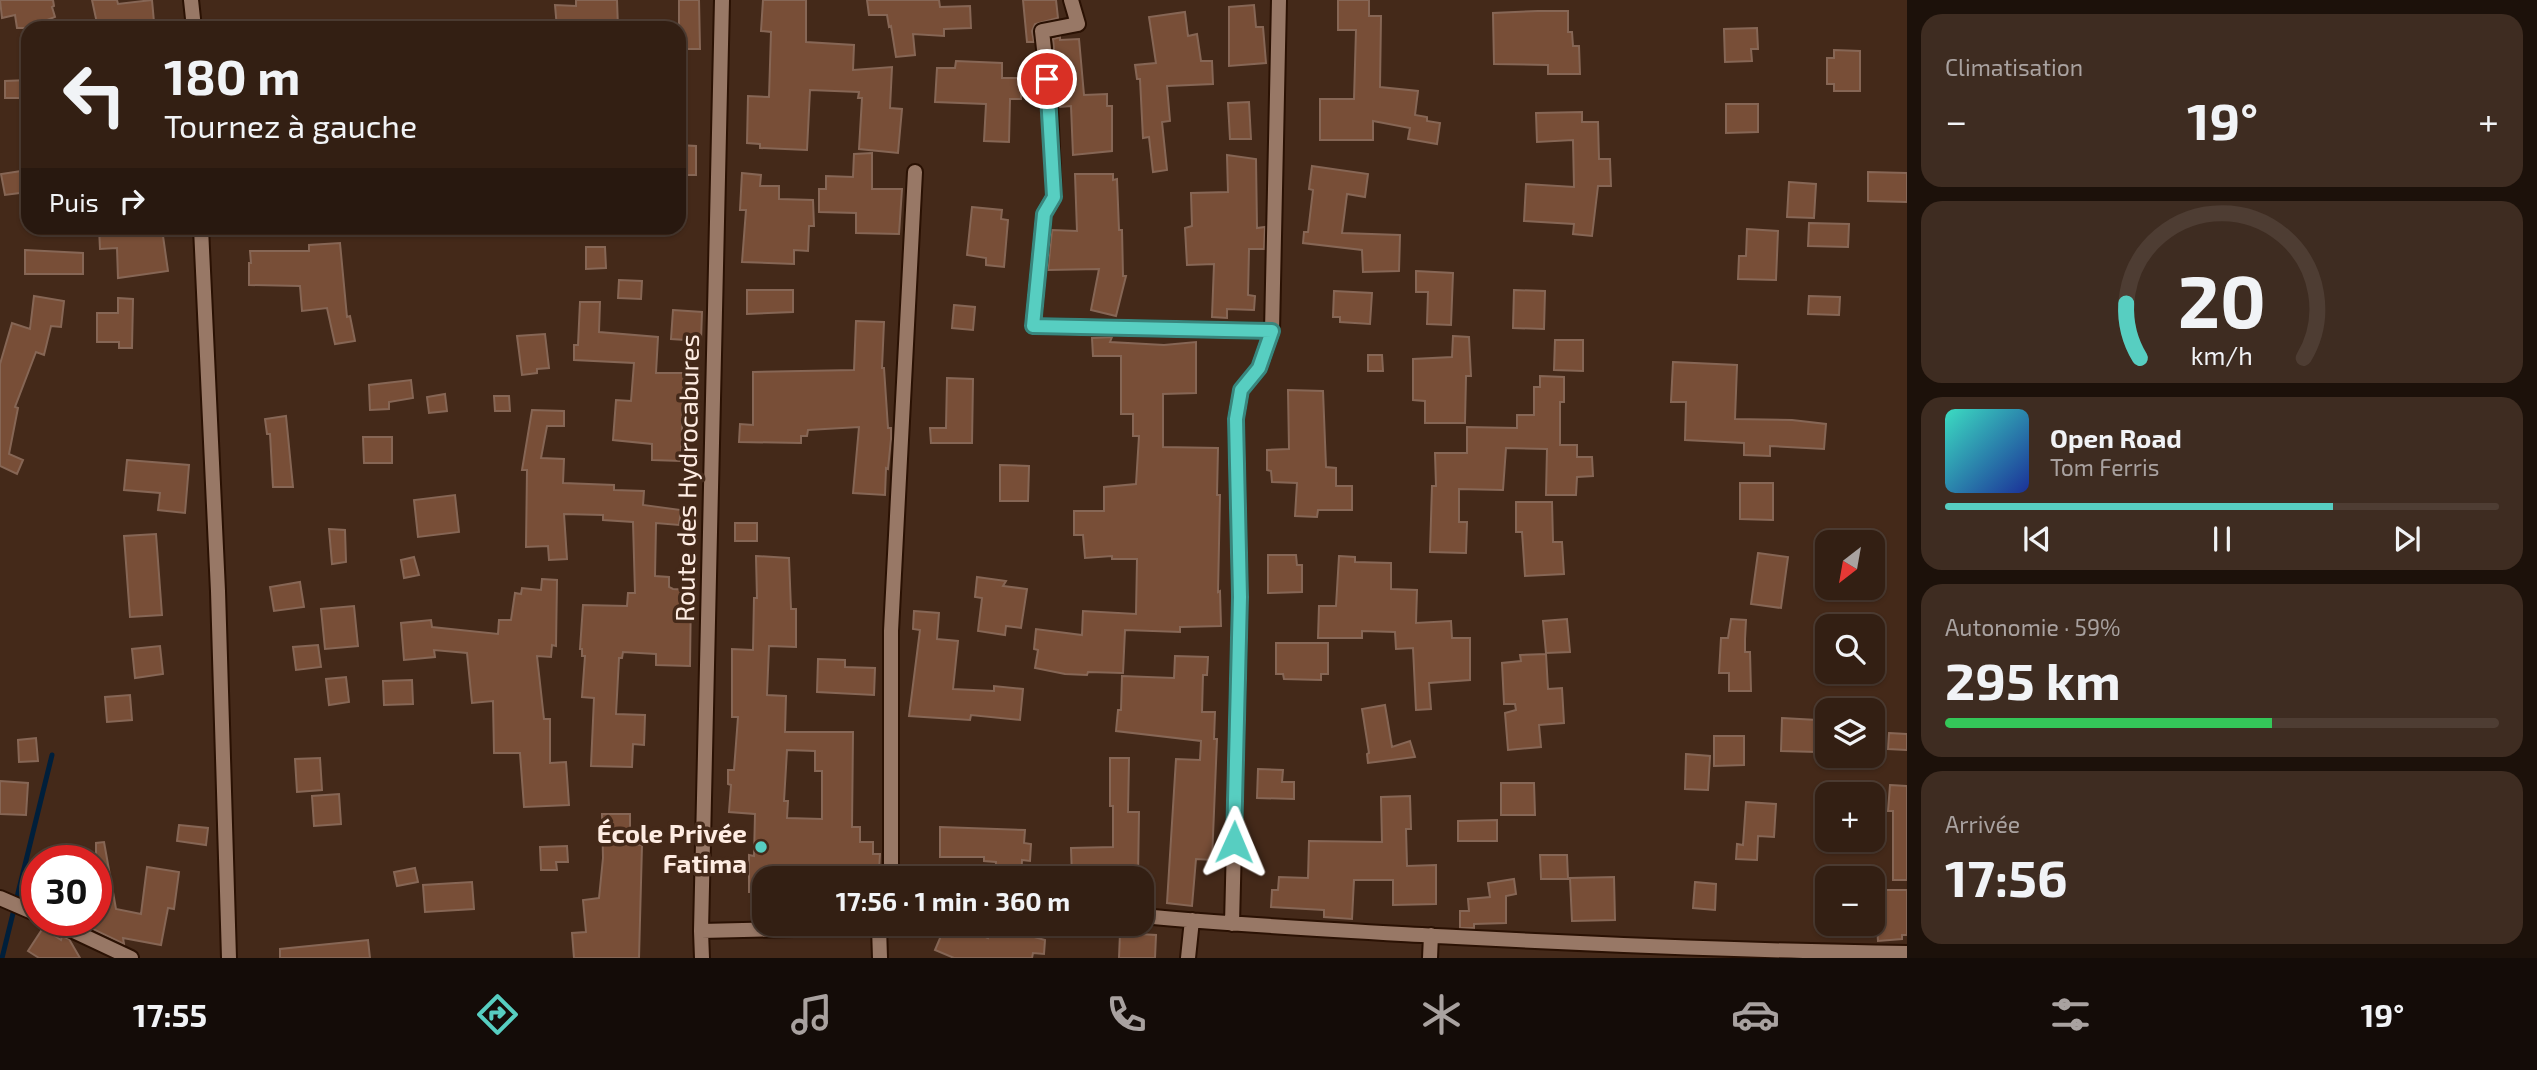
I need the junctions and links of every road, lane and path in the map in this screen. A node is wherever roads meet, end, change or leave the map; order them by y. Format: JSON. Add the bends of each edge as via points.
{"nodes":[{"id":1,"x":191,"y":0,"type":"edge"},
{"id":2,"x":722,"y":0,"type":"edge"},
{"id":3,"x":1071,"y":0,"type":"edge"},
{"id":4,"x":1279,"y":0,"type":"edge"},
{"id":5,"x":193,"y":21,"type":"edge"},
{"id":6,"x":915,"y":172,"type":"dead end"},
{"id":7,"x":201,"y":235,"type":"edge"},
{"id":8,"x":1272,"y":331,"type":"junction"},
{"id":9,"x":891,"y":866,"type":"edge"},
{"id":10,"x":3,"y":899,"type":"edge"},
{"id":11,"x":21,"y":908,"type":"edge"},
{"id":12,"x":1154,"y":916,"type":"edge"},
{"id":13,"x":1192,"y":920,"type":"junction"},
{"id":14,"x":1232,"y":924,"type":"junction"},
{"id":15,"x":752,"y":929,"type":"edge"},
{"id":16,"x":701,"y":931,"type":"junction"},
{"id":17,"x":1431,"y":935,"type":"junction"},
{"id":18,"x":84,"y":936,"type":"edge"},
{"id":19,"x":885,"y":936,"type":"edge"},
{"id":20,"x":1907,"y":953,"type":"edge"},
{"id":21,"x":131,"y":958,"type":"edge"},
{"id":22,"x":229,"y":958,"type":"edge"},
{"id":23,"x":702,"y":958,"type":"edge"},
{"id":24,"x":880,"y":958,"type":"edge"},
{"id":25,"x":1188,"y":958,"type":"edge"},
{"id":26,"x":1430,"y":958,"type":"edge"}],
"edges":[{"from":1,"to":5,"type":"street"},
{"from":2,"to":16,"type":"street","name":"Route des Hydrocabures"},
{"from":3,"to":8,"type":"street","via":[[1079,24],[1042,31],[1054,197],[1044,214],[1033,326]]},
{"from":4,"to":8,"type":"street"},
{"from":6,"to":9,"type":"street","via":[[891,631]]},
{"from":7,"to":22,"type":"street"},
{"from":8,"to":14,"type":"street","via":[[1259,368],[1241,390],[1236,419],[1240,597]]},
{"from":10,"to":11,"type":"street"},
{"from":12,"to":13,"type":"street"},
{"from":13,"to":14,"type":"street"},
{"from":13,"to":25,"type":"street"},
{"from":14,"to":17,"type":"street"},
{"from":15,"to":16,"type":"street"},
{"from":16,"to":23,"type":"street","name":"Route des Hydrocabures"},
{"from":17,"to":20,"type":"street","via":[[1746,951]]},
{"from":17,"to":26,"type":"street"},
{"from":18,"to":21,"type":"street"},
{"from":19,"to":24,"type":"street"}]}
